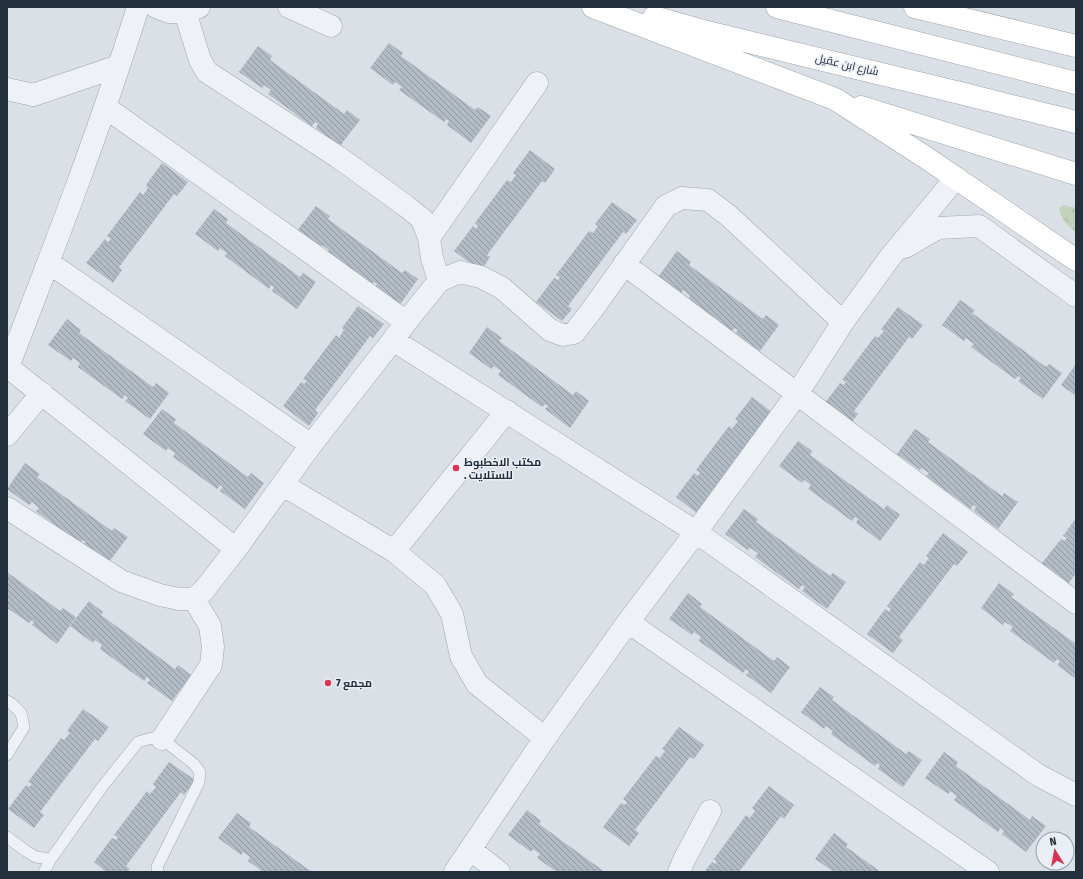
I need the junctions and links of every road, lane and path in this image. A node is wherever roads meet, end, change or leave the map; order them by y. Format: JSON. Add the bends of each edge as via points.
{"nodes":[{"id":1,"x":138,"y":7,"type":"edge"},
{"id":2,"x":156,"y":7,"type":"edge"},
{"id":3,"x":289,"y":7,"type":"edge"},
{"id":4,"x":592,"y":7,"type":"edge"},
{"id":5,"x":618,"y":7,"type":"edge"},
{"id":6,"x":777,"y":7,"type":"edge"},
{"id":7,"x":915,"y":7,"type":"edge"},
{"id":8,"x":192,"y":9,"type":"edge"},
{"id":9,"x":331,"y":26,"type":"dead end"},
{"id":10,"x":1076,"y":46,"type":"edge"},
{"id":11,"x":119,"y":66,"type":"junction"},
{"id":12,"x":537,"y":83,"type":"dead end"},
{"id":13,"x":1076,"y":83,"type":"edge"},
{"id":14,"x":7,"y":88,"type":"edge"},
{"id":15,"x":835,"y":99,"type":"junction"},
{"id":16,"x":105,"y":107,"type":"junction"},
{"id":17,"x":1076,"y":122,"type":"edge"},
{"id":18,"x":1076,"y":174,"type":"edge"},
{"id":19,"x":956,"y":178,"type":"junction"},
{"id":20,"x":429,"y":238,"type":"junction"},
{"id":21,"x":891,"y":256,"type":"junction"},
{"id":22,"x":1076,"y":260,"type":"edge"},
{"id":23,"x":48,"y":262,"type":"junction"},
{"id":24,"x":624,"y":264,"type":"junction"},
{"id":25,"x":439,"y":281,"type":"junction"},
{"id":26,"x":1076,"y":296,"type":"edge"},
{"id":27,"x":406,"y":322,"type":"junction"},
{"id":28,"x":843,"y":322,"type":"junction"},
{"id":29,"x":394,"y":340,"type":"junction"},
{"id":30,"x":8,"y":367,"type":"edge"},
{"id":31,"x":42,"y":393,"type":"junction"},
{"id":32,"x":797,"y":394,"type":"junction"},
{"id":33,"x":507,"y":411,"type":"junction"},
{"id":34,"x":7,"y":435,"type":"edge"},
{"id":35,"x":311,"y":445,"type":"junction"},
{"id":36,"x":282,"y":485,"type":"junction"},
{"id":37,"x":7,"y":508,"type":"edge"},
{"id":38,"x":696,"y":532,"type":"junction"},
{"id":39,"x":236,"y":549,"type":"junction"},
{"id":40,"x":394,"y":551,"type":"junction"},
{"id":41,"x":194,"y":599,"type":"junction"},
{"id":42,"x":1076,"y":603,"type":"edge"},
{"id":43,"x":628,"y":622,"type":"junction"},
{"id":44,"x":7,"y":701,"type":"edge"},
{"id":45,"x":545,"y":738,"type":"junction"},
{"id":46,"x":162,"y":739,"type":"junction"},
{"id":47,"x":7,"y":755,"type":"edge"},
{"id":48,"x":1076,"y":795,"type":"edge"},
{"id":49,"x":710,"y":811,"type":"dead end"},
{"id":50,"x":7,"y":837,"type":"edge"},
{"id":51,"x":470,"y":850,"type":"junction"},
{"id":52,"x":51,"y":859,"type":"junction"},
{"id":53,"x":44,"y":872,"type":"edge"},
{"id":54,"x":158,"y":872,"type":"edge"},
{"id":55,"x":455,"y":872,"type":"edge"},
{"id":56,"x":499,"y":872,"type":"edge"},
{"id":57,"x":679,"y":872,"type":"edge"},
{"id":58,"x":988,"y":872,"type":"edge"}],
"edges":[{"from":1,"to":11,"type":"street"},
{"from":2,"to":8,"type":"street","via":[[169,12]]},
{"from":3,"to":9,"type":"street"},
{"from":4,"to":15,"type":"main road"},
{"from":5,"to":17,"type":"main road","name":"شارع ابن عقيل","via":[[707,32]]},
{"from":6,"to":13,"type":"main road"},
{"from":7,"to":10,"type":"main road"},
{"from":8,"to":20,"type":"street","via":[[200,60],[207,72],[338,157],[406,206],[422,219]]},
{"from":11,"to":14,"type":"street","via":[[32,95]]},
{"from":11,"to":16,"type":"street"},
{"from":12,"to":20,"type":"street"},
{"from":15,"to":18,"type":"main road"},
{"from":15,"to":19,"type":"main road"},
{"from":16,"to":23,"type":"street"},
{"from":16,"to":27,"type":"street"},
{"from":19,"to":21,"type":"street"},
{"from":19,"to":22,"type":"main road"},
{"from":20,"to":25,"type":"street"},
{"from":21,"to":26,"type":"street","via":[[938,228],[979,226]]},
{"from":21,"to":28,"type":"street"},
{"from":23,"to":30,"type":"street"},
{"from":23,"to":35,"type":"street"},
{"from":24,"to":25,"type":"street","via":[[574,333],[563,336],[550,330],[502,288],[481,277],[460,272]]},
{"from":24,"to":28,"type":"street","via":[[666,206],[682,198],[708,200],[729,216]]},
{"from":24,"to":32,"type":"street"},
{"from":25,"to":27,"type":"street"},
{"from":27,"to":29,"type":"street"},
{"from":28,"to":32,"type":"street"},
{"from":29,"to":33,"type":"street"},
{"from":29,"to":35,"type":"street"},
{"from":30,"to":31,"type":"street"},
{"from":31,"to":34,"type":"street"},
{"from":31,"to":39,"type":"street"},
{"from":32,"to":38,"type":"street"},
{"from":32,"to":42,"type":"street"},
{"from":33,"to":38,"type":"street"},
{"from":33,"to":40,"type":"street"},
{"from":35,"to":36,"type":"street"},
{"from":36,"to":39,"type":"street"},
{"from":36,"to":40,"type":"street"},
{"from":37,"to":41,"type":"street","via":[[121,581],[160,595]]},
{"from":38,"to":43,"type":"street"},
{"from":38,"to":48,"type":"street","via":[[1038,775]]},
{"from":39,"to":41,"type":"street"},
{"from":40,"to":45,"type":"street","via":[[435,585],[452,614],[461,656],[476,684]]},
{"from":41,"to":46,"type":"street","via":[[210,626],[213,647],[211,665]]},
{"from":43,"to":45,"type":"street"},
{"from":43,"to":58,"type":"street"},
{"from":44,"to":47,"type":"lane","via":[[21,713],[24,727]]},
{"from":45,"to":51,"type":"street"},
{"from":46,"to":52,"type":"lane","via":[[152,738],[138,742],[102,787]]},
{"from":46,"to":54,"type":"lane","via":[[194,764],[200,772],[199,782],[157,867]]},
{"from":49,"to":57,"type":"street"},
{"from":50,"to":52,"type":"lane","via":[[36,857]]},
{"from":51,"to":55,"type":"street"},
{"from":51,"to":56,"type":"street"},
{"from":52,"to":53,"type":"lane"}]}
